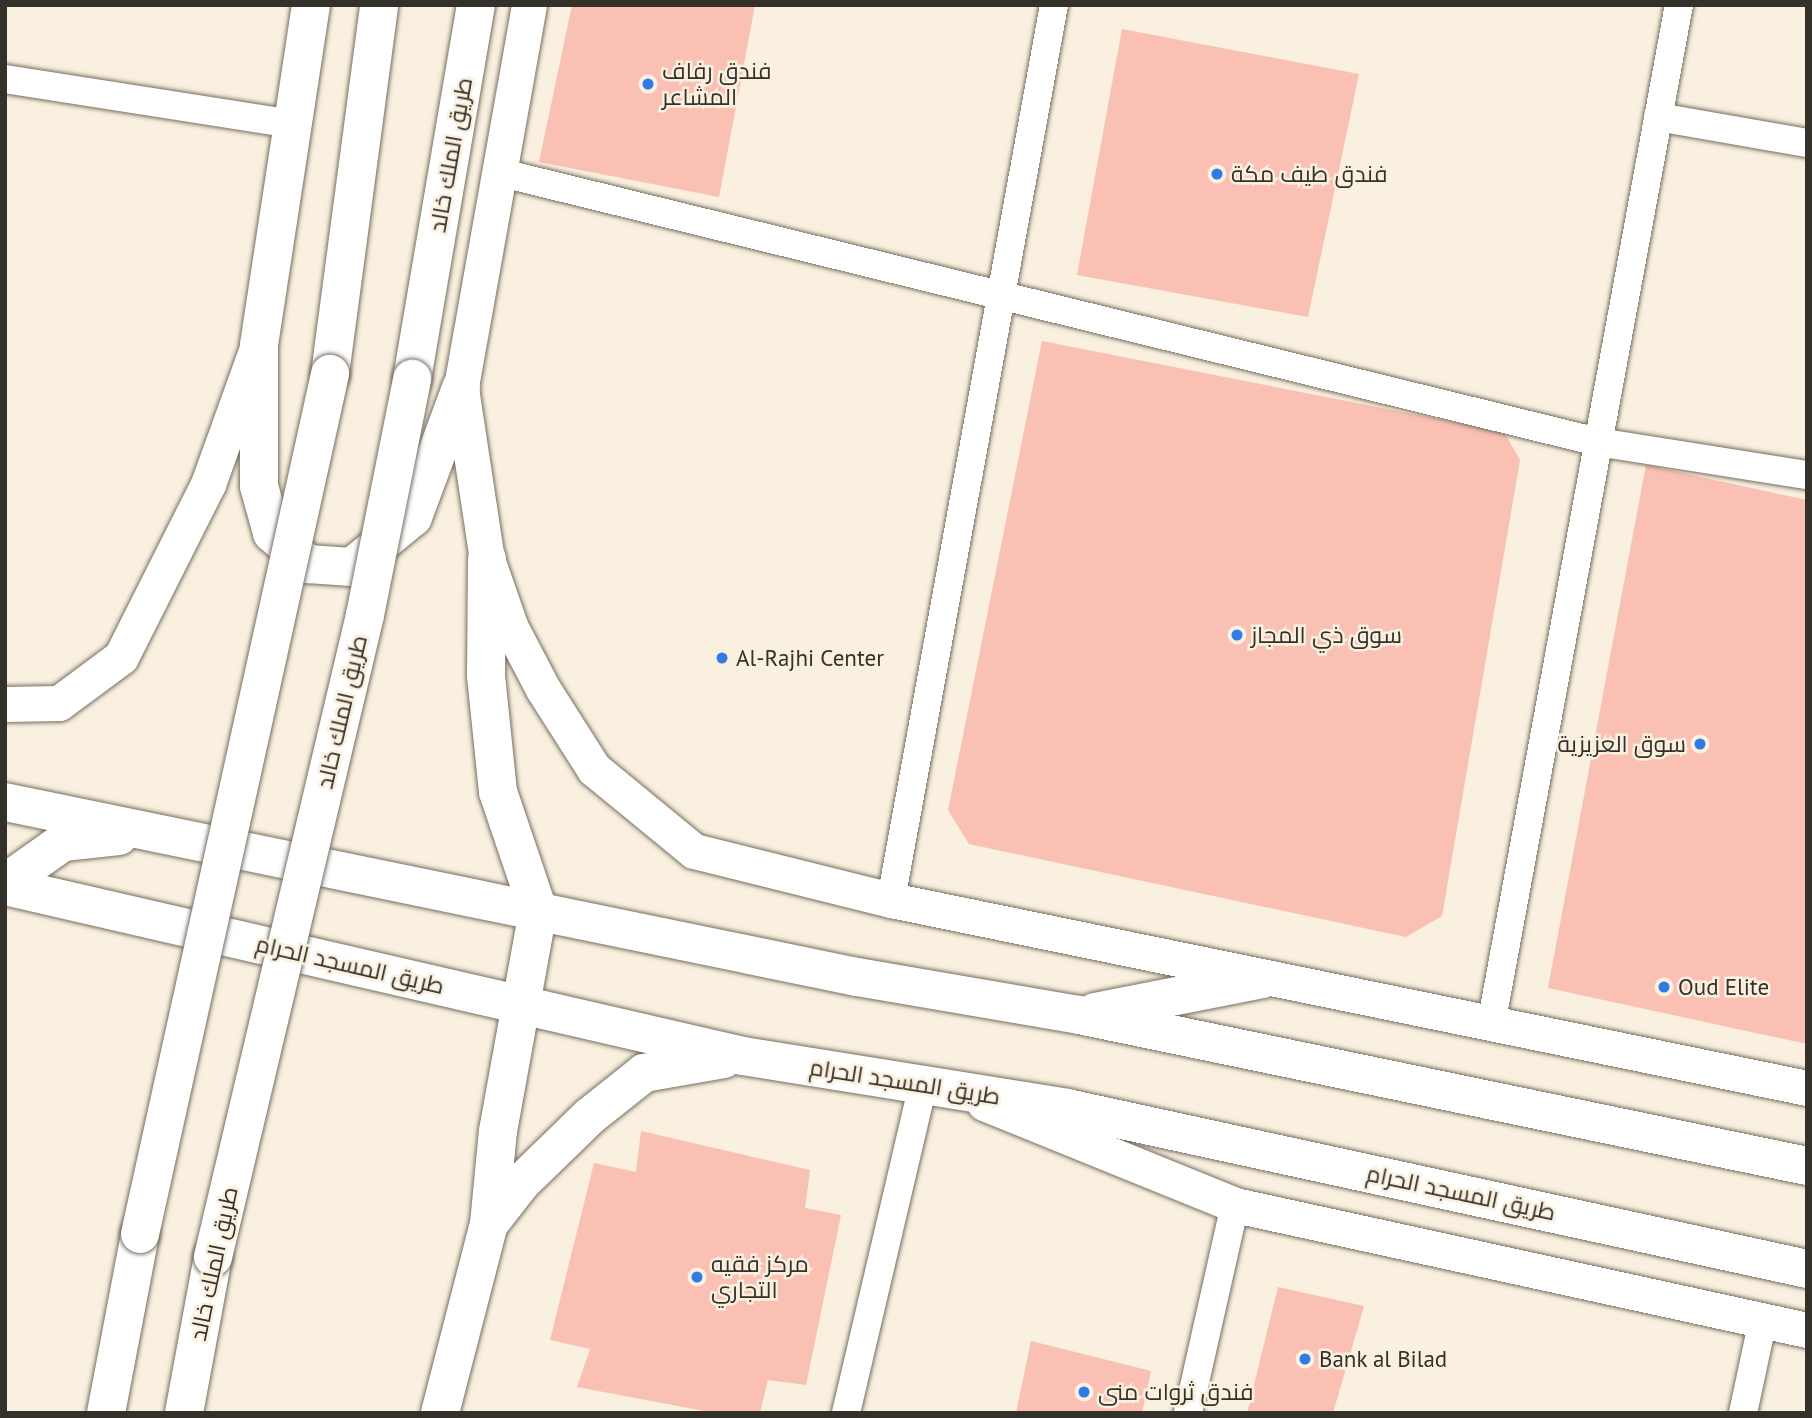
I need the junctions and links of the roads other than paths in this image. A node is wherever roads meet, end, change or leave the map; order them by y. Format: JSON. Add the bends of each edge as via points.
{"nodes":[{"id":1,"x":311,"y":5,"type":"edge"},
{"id":2,"x":379,"y":5,"type":"edge"},
{"id":3,"x":476,"y":5,"type":"edge"},
{"id":4,"x":530,"y":5,"type":"edge"},
{"id":5,"x":1054,"y":5,"type":"edge"},
{"id":6,"x":1679,"y":5,"type":"edge"},
{"id":7,"x":5,"y":79,"type":"edge"},
{"id":8,"x":1658,"y":117,"type":"junction"},
{"id":9,"x":293,"y":124,"type":"junction"},
{"id":10,"x":1807,"y":143,"type":"edge"},
{"id":11,"x":498,"y":172,"type":"junction"},
{"id":12,"x":1001,"y":296,"type":"junction"},
{"id":13,"x":259,"y":345,"type":"junction"},
{"id":14,"x":461,"y":388,"type":"junction"},
{"id":15,"x":1598,"y":442,"type":"junction"},
{"id":16,"x":1807,"y":475,"type":"edge"},
{"id":17,"x":487,"y":559,"type":"junction"},
{"id":18,"x":5,"y":704,"type":"edge"},
{"id":19,"x":5,"y":802,"type":"edge"},
{"id":20,"x":156,"y":832,"type":"junction"},
{"id":21,"x":5,"y":884,"type":"edge"},
{"id":22,"x":891,"y":900,"type":"junction"},
{"id":23,"x":538,"y":910,"type":"junction"},
{"id":24,"x":1263,"y":979,"type":"junction"},
{"id":25,"x":519,"y":1004,"type":"junction"},
{"id":26,"x":1079,"y":1015,"type":"junction"},
{"id":27,"x":1490,"y":1025,"type":"junction"},
{"id":28,"x":743,"y":1056,"type":"junction"},
{"id":29,"x":936,"y":1087,"type":"junction"},
{"id":30,"x":1807,"y":1088,"type":"edge"},
{"id":31,"x":1807,"y":1166,"type":"edge"},
{"id":32,"x":1235,"y":1205,"type":"junction"},
{"id":33,"x":489,"y":1224,"type":"junction"},
{"id":34,"x":1807,"y":1269,"type":"edge"},
{"id":35,"x":1763,"y":1320,"type":"junction"},
{"id":36,"x":1807,"y":1330,"type":"edge"},
{"id":37,"x":106,"y":1413,"type":"edge"},
{"id":38,"x":184,"y":1413,"type":"edge"},
{"id":39,"x":440,"y":1413,"type":"edge"},
{"id":40,"x":846,"y":1413,"type":"edge"},
{"id":41,"x":1188,"y":1413,"type":"edge"},
{"id":42,"x":1743,"y":1413,"type":"edge"}],
"edges":[{"from":1,"to":9,"type":"main road"},
{"from":2,"to":37,"type":"main road","bridge":true,"via":[[330,374],[140,1234]]},
{"from":3,"to":38,"type":"main road","name":"طريق الملك خالد","bridge":true,"via":[[412,379],[365,615],[213,1257]]},
{"from":4,"to":11,"type":"street"},
{"from":5,"to":12,"type":"street"},
{"from":6,"to":8,"type":"street"},
{"from":7,"to":9,"type":"street"},
{"from":8,"to":10,"type":"street"},
{"from":8,"to":15,"type":"street"},
{"from":9,"to":13,"type":"main road"},
{"from":11,"to":12,"type":"street"},
{"from":11,"to":14,"type":"street"},
{"from":12,"to":15,"type":"street"},
{"from":12,"to":22,"type":"street"},
{"from":13,"to":14,"type":"main road","via":[[259,486],[272,533],[308,564],[352,567],[413,517]]},
{"from":13,"to":18,"type":"street","via":[[208,484],[121,657],[59,703]]},
{"from":14,"to":17,"type":"street"},
{"from":15,"to":16,"type":"street"},
{"from":15,"to":27,"type":"street"},
{"from":17,"to":22,"type":"street","via":[[512,628],[543,689],[604,777],[694,851]]},
{"from":17,"to":23,"type":"main road","via":[[486,675],[498,792]]},
{"from":19,"to":20,"type":"main road"},
{"from":20,"to":21,"type":"main road","via":[[63,842]]},
{"from":20,"to":23,"type":"main road"},
{"from":21,"to":25,"type":"main road","name":"طريق المسجد الحرام"},
{"from":22,"to":24,"type":"street"},
{"from":23,"to":25,"type":"main road"},
{"from":23,"to":26,"type":"main road","via":[[857,977]]},
{"from":24,"to":26,"type":"main road"},
{"from":24,"to":27,"type":"street"},
{"from":25,"to":28,"type":"main road","name":"طريق المسجد الحرام"},
{"from":25,"to":33,"type":"main road"},
{"from":26,"to":31,"type":"main road"},
{"from":27,"to":30,"type":"street"},
{"from":28,"to":29,"type":"main road","name":"طريق المسجد الحرام"},
{"from":28,"to":33,"type":"main road","via":[[644,1073],[590,1116],[521,1183]]},
{"from":29,"to":32,"type":"street"},
{"from":29,"to":34,"type":"main road","name":"طريق المسجد الحرام","via":[[1067,1108]]},
{"from":29,"to":40,"type":"street"},
{"from":32,"to":35,"type":"street"},
{"from":32,"to":41,"type":"street"},
{"from":33,"to":39,"type":"main road"},
{"from":35,"to":36,"type":"street"},
{"from":35,"to":42,"type":"street"}]}
